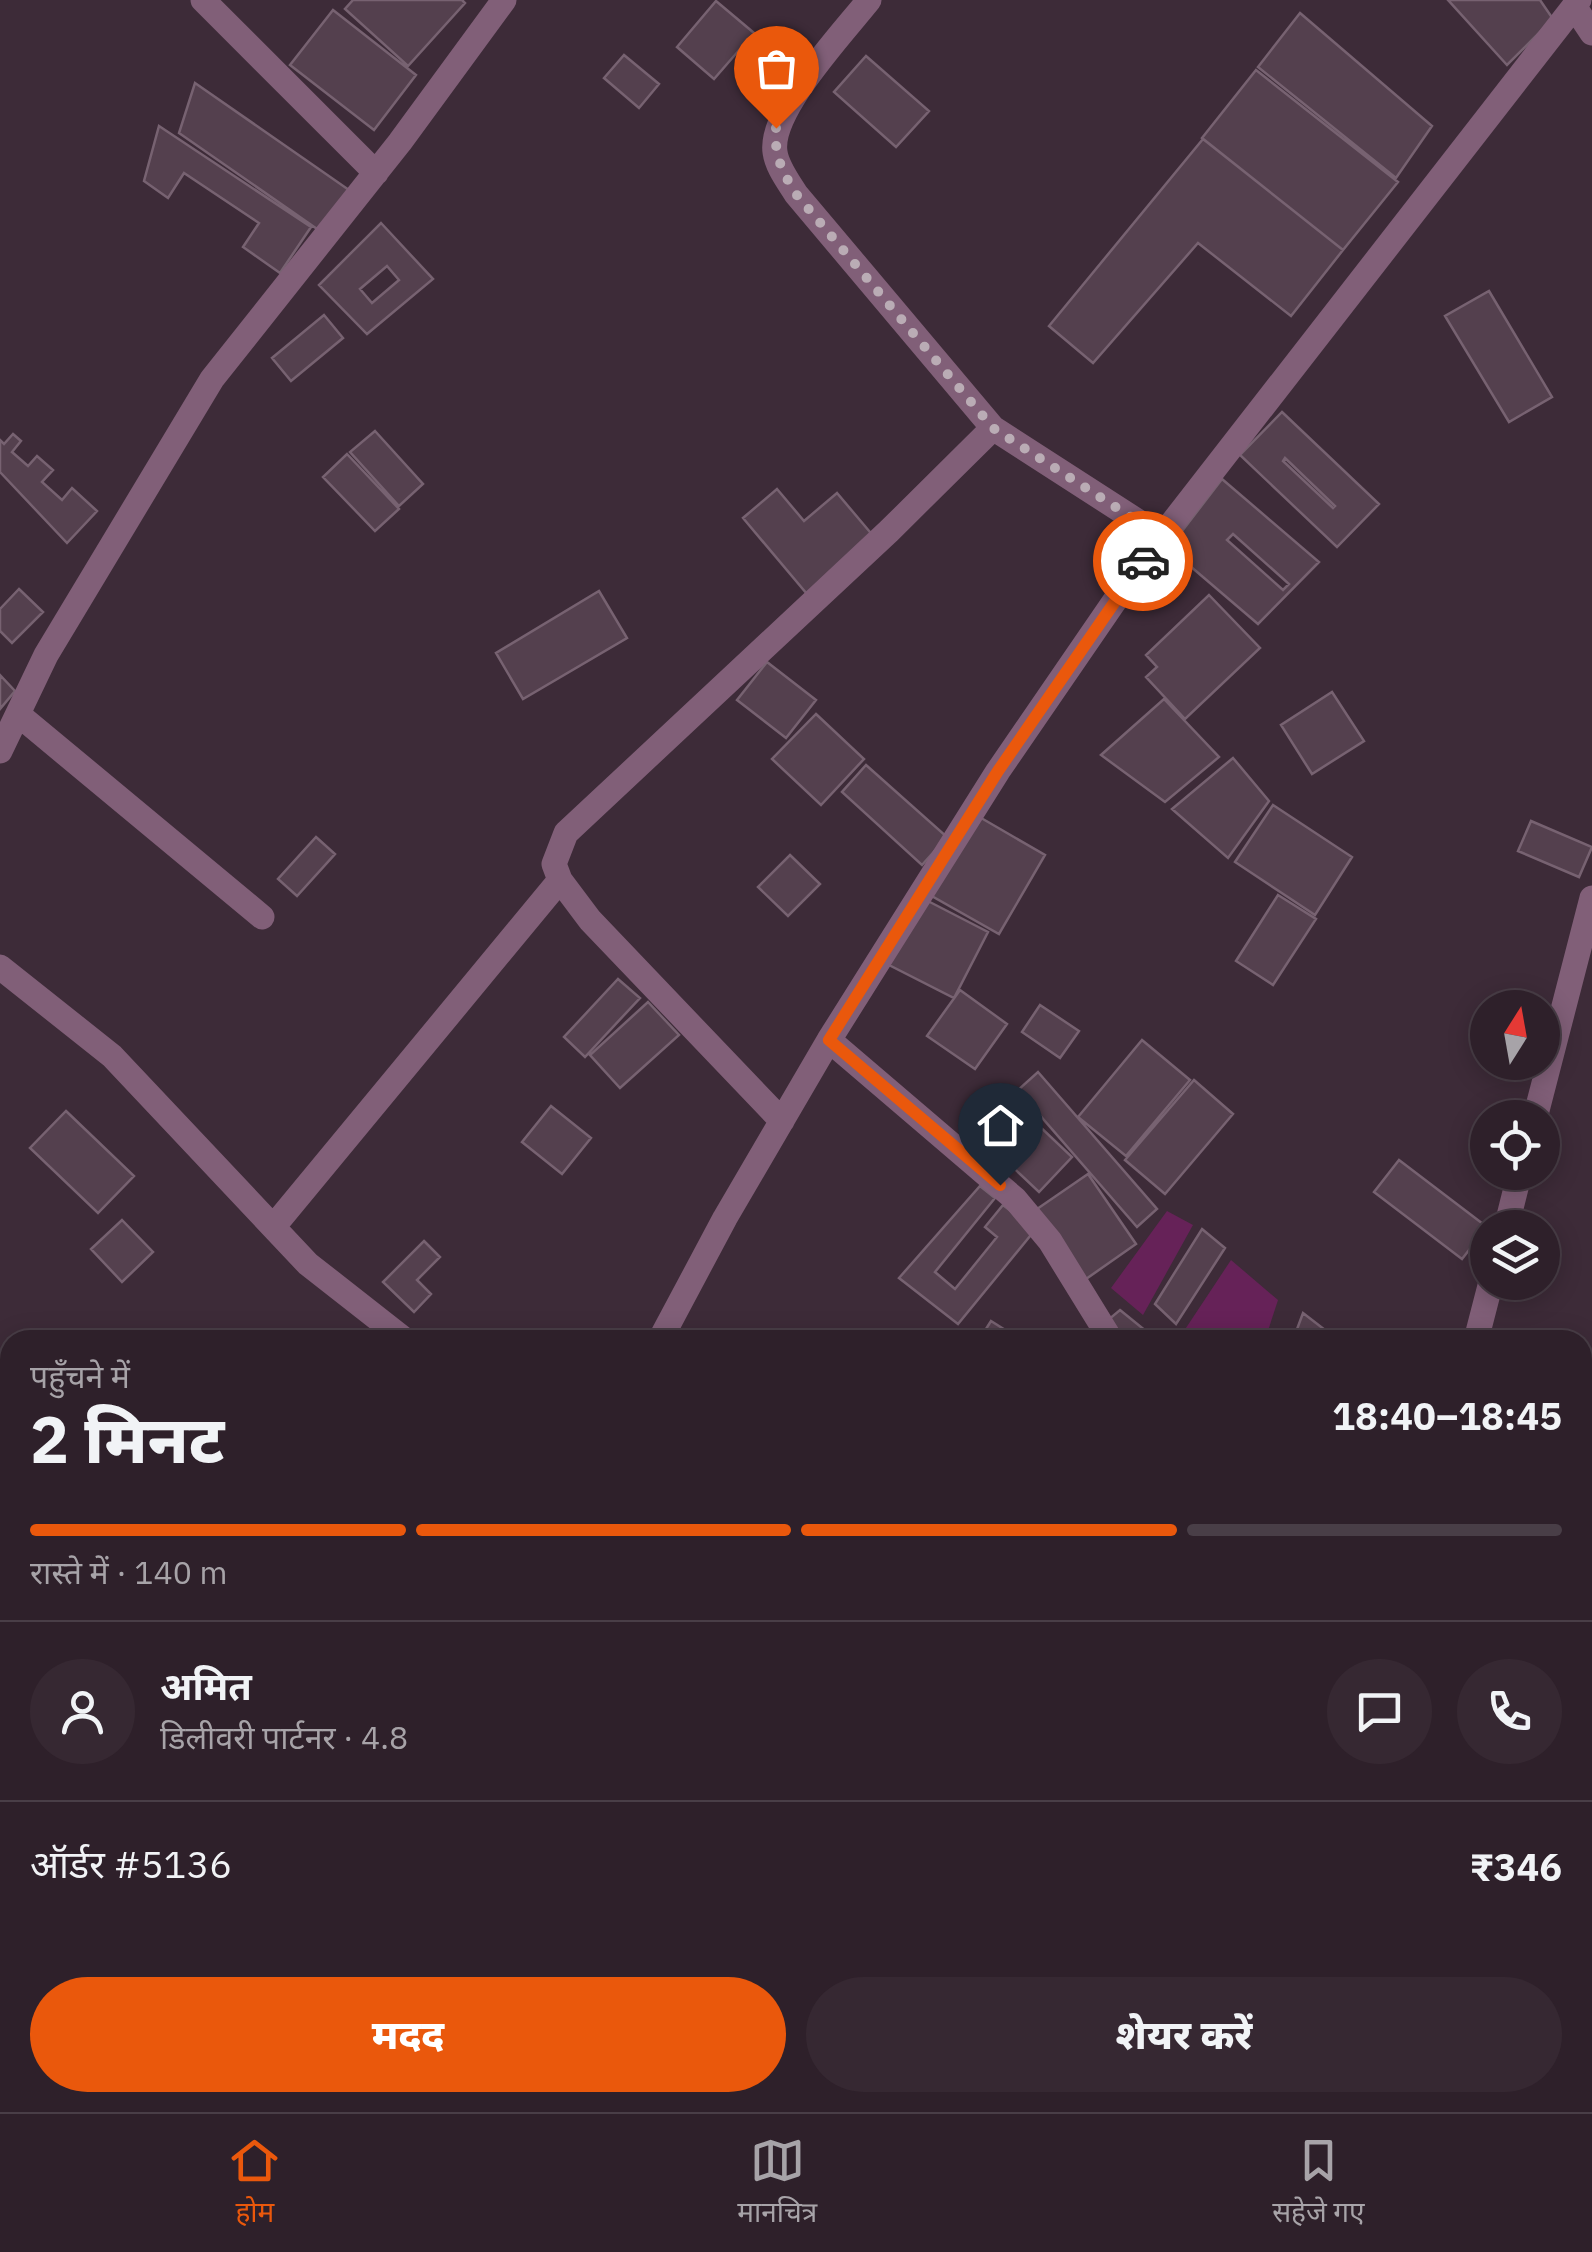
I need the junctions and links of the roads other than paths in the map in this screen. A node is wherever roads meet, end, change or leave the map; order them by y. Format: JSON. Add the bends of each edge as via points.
{"nodes":[{"id":1,"x":203,"y":0,"type":"edge"},
{"id":2,"x":504,"y":0,"type":"edge"},
{"id":3,"x":869,"y":0,"type":"edge"},
{"id":4,"x":1577,"y":3,"type":"edge"},
{"id":5,"x":1592,"y":33,"type":"edge"},
{"id":6,"x":376,"y":173,"type":"junction"},
{"id":7,"x":993,"y":428,"type":"junction"},
{"id":8,"x":1162,"y":537,"type":"junction"},
{"id":9,"x":19,"y":715,"type":"junction"},
{"id":10,"x":0,"y":751,"type":"edge"},
{"id":11,"x":560,"y":880,"type":"junction"},
{"id":12,"x":1592,"y":898,"type":"edge"},
{"id":13,"x":262,"y":917,"type":"dead end"},
{"id":14,"x":0,"y":966,"type":"edge"},
{"id":15,"x":829,"y":1040,"type":"junction"},
{"id":16,"x":1539,"y":1100,"type":"edge"},
{"id":17,"x":782,"y":1120,"type":"junction"},
{"id":18,"x":274,"y":1226,"type":"junction"},
{"id":19,"x":1487,"y":1300,"type":"edge"},
{"id":20,"x":392,"y":1330,"type":"edge"},
{"id":21,"x":666,"y":1330,"type":"edge"},
{"id":22,"x":1105,"y":1330,"type":"edge"},
{"id":23,"x":1479,"y":1330,"type":"edge"}],
"edges":[{"from":1,"to":6,"type":"street"},
{"from":2,"to":6,"type":"street"},
{"from":3,"to":7,"type":"street","via":[[786,107],[774,150],[796,194]]},
{"from":4,"to":5,"type":"street"},
{"from":4,"to":8,"type":"street"},
{"from":6,"to":9,"type":"street","via":[[212,380],[46,655]]},
{"from":7,"to":8,"type":"street"},
{"from":7,"to":11,"type":"street","via":[[566,832],[554,864]]},
{"from":8,"to":15,"type":"street","via":[[998,771]]},
{"from":9,"to":10,"type":"street"},
{"from":9,"to":13,"type":"street"},
{"from":11,"to":17,"type":"street","via":[[590,920]]},
{"from":11,"to":18,"type":"street"},
{"from":12,"to":16,"type":"street"},
{"from":14,"to":18,"type":"street","via":[[112,1056]]},
{"from":15,"to":17,"type":"street"},
{"from":15,"to":22,"type":"street","via":[[1015,1199],[1050,1241]]},
{"from":17,"to":21,"type":"street"},
{"from":18,"to":20,"type":"street","via":[[308,1264]]},
{"from":19,"to":23,"type":"street"}]}
